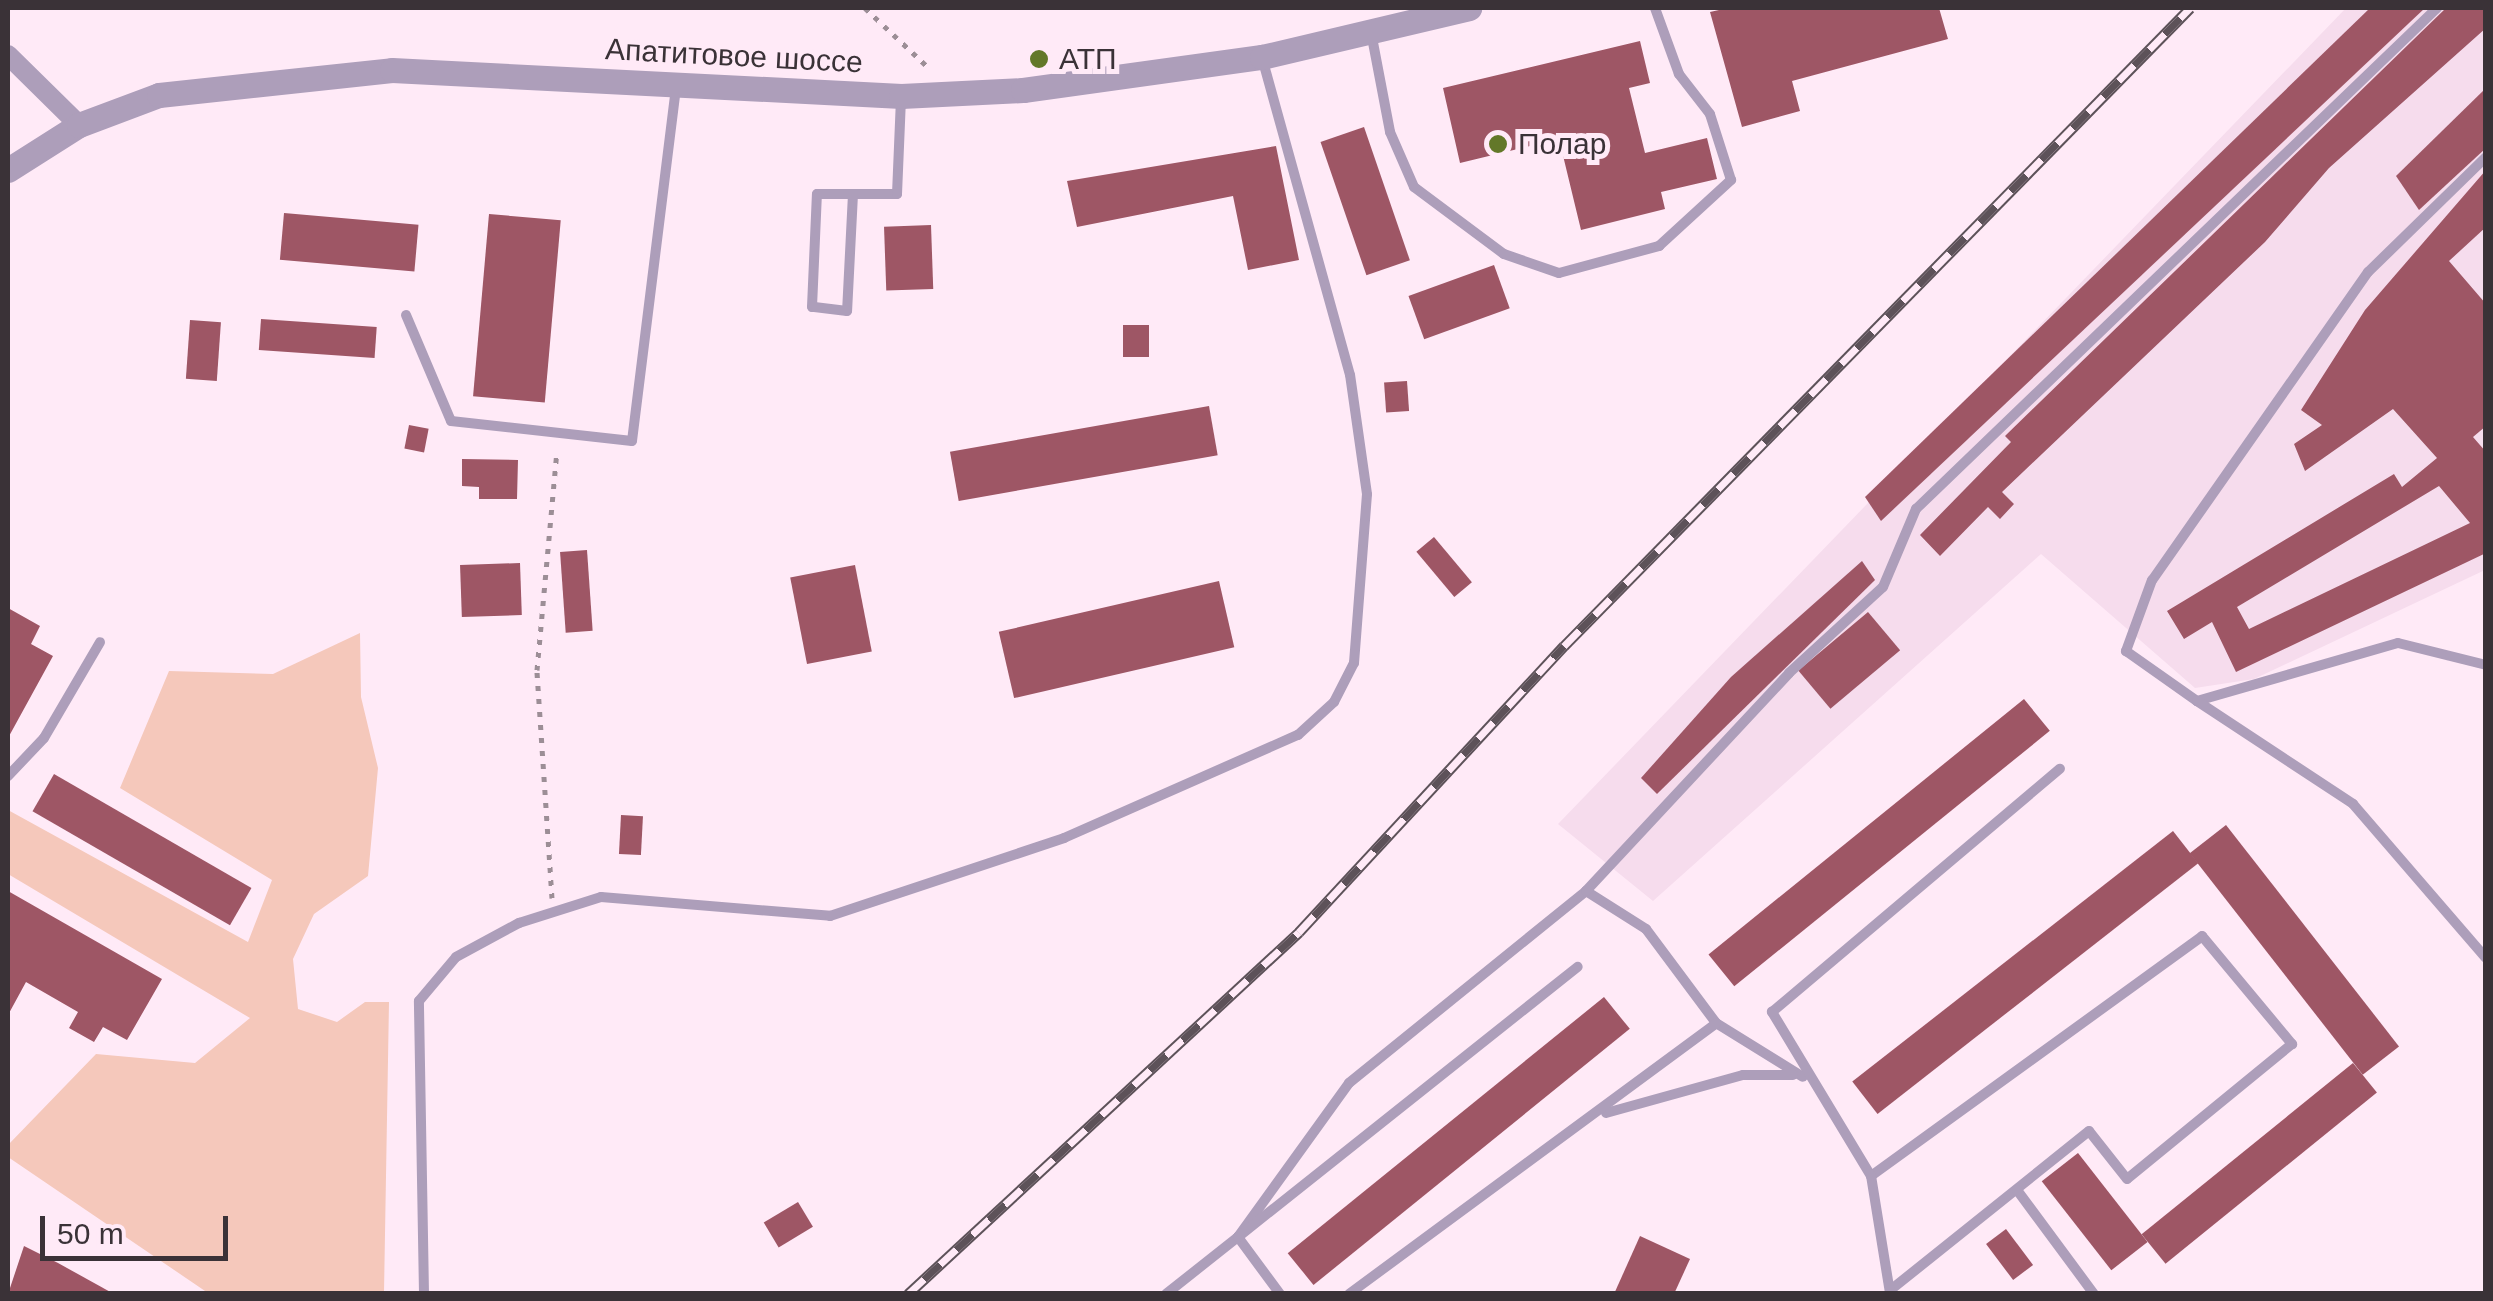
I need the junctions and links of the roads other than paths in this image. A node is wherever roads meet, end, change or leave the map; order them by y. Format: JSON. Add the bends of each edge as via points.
{"nodes":[{"id":1,"x":1469,"y":8,"type":"edge"},
{"id":2,"x":1655,"y":8,"type":"edge"},
{"id":3,"x":2437,"y":8,"type":"edge"},
{"id":4,"x":1371,"y":31,"type":"junction"},
{"id":5,"x":1262,"y":56,"type":"junction"},
{"id":6,"x":9,"y":58,"type":"edge"},
{"id":7,"x":676,"y":87,"type":"junction"},
{"id":8,"x":901,"y":96,"type":"junction"},
{"id":9,"x":79,"y":125,"type":"junction"},
{"id":10,"x":2486,"y":157,"type":"edge"},
{"id":11,"x":8,"y":170,"type":"edge"},
{"id":12,"x":853,"y":194,"type":"junction"},
{"id":13,"x":406,"y":315,"type":"dead end"},
{"id":14,"x":100,"y":642,"type":"dead end"},
{"id":15,"x":2486,"y":665,"type":"edge"},
{"id":16,"x":2197,"y":702,"type":"junction"},
{"id":17,"x":2060,"y":769,"type":"dead end"},
{"id":18,"x":8,"y":776,"type":"edge"},
{"id":19,"x":1586,"y":892,"type":"junction"},
{"id":20,"x":2486,"y":958,"type":"edge"},
{"id":21,"x":1578,"y":967,"type":"dead end"},
{"id":22,"x":1716,"y":1023,"type":"junction"},
{"id":23,"x":1804,"y":1077,"type":"junction"},
{"id":24,"x":1600,"y":1114,"type":"junction"},
{"id":25,"x":1871,"y":1176,"type":"junction"},
{"id":26,"x":2017,"y":1190,"type":"junction"},
{"id":27,"x":1238,"y":1237,"type":"junction"},
{"id":28,"x":1891,"y":1291,"type":"edge"},
{"id":29,"x":424,"y":1294,"type":"edge"},
{"id":30,"x":1166,"y":1294,"type":"edge"},
{"id":31,"x":1280,"y":1294,"type":"edge"},
{"id":32,"x":1349,"y":1294,"type":"edge"},
{"id":33,"x":2094,"y":1294,"type":"edge"}],
"edges":[{"from":1,"to":4,"type":"street","name":"Апатитовое шоссе"},
{"from":2,"to":4,"type":"lane","via":[[1679,74],[1710,114],[1731,180],[1660,246],[1559,273],[1504,254],[1414,187],[1390,132]]},
{"from":3,"to":19,"type":"lane","via":[[1916,509],[1883,588],[1789,674]]},
{"from":4,"to":5,"type":"street","name":"Апатитовое шоссе"},
{"from":5,"to":8,"type":"street","name":"Апатитовое шоссе"},
{"from":5,"to":29,"type":"lane","via":[[1350,375],[1367,494],[1354,663],[1334,702],[1298,735],[1064,838],[830,916],[601,896],[456,957],[420,1001]]},
{"from":6,"to":9,"type":"street"},
{"from":7,"to":8,"type":"street","name":"Апатитовое шоссе"},
{"from":7,"to":9,"type":"street","name":"Апатитовое шоссе","via":[[392,70],[158,96]]},
{"from":7,"to":13,"type":"lane","via":[[632,441],[451,421]]},
{"from":8,"to":12,"type":"lane","via":[[897,194]]},
{"from":9,"to":11,"type":"street","name":"Апатитовое шоссе"},
{"from":10,"to":16,"type":"lane","via":[[2368,272],[2136,608],[2126,651]]},
{"from":12,"to":12,"type":"lane","via":[[818,194],[812,307],[847,311]]},
{"from":14,"to":18,"type":"lane","via":[[44,738]]},
{"from":15,"to":16,"type":"lane","via":[[2398,642]]},
{"from":16,"to":20,"type":"lane","via":[[2353,804]]},
{"from":17,"to":23,"type":"lane","via":[[1772,1012]]},
{"from":19,"to":22,"type":"lane","via":[[1646,929]]},
{"from":19,"to":27,"type":"lane","via":[[1349,1083]]},
{"from":21,"to":27,"type":"lane"},
{"from":22,"to":23,"type":"lane"},
{"from":22,"to":24,"type":"lane"},
{"from":23,"to":24,"type":"lane","via":[[1743,1075]]},
{"from":23,"to":25,"type":"lane"},
{"from":24,"to":32,"type":"lane"},
{"from":25,"to":26,"type":"lane","via":[[2202,936],[2292,1044],[2128,1179],[2089,1132]]},
{"from":25,"to":28,"type":"lane"},
{"from":26,"to":28,"type":"lane"},
{"from":26,"to":33,"type":"lane"},
{"from":27,"to":30,"type":"lane"},
{"from":27,"to":31,"type":"lane"}]}
